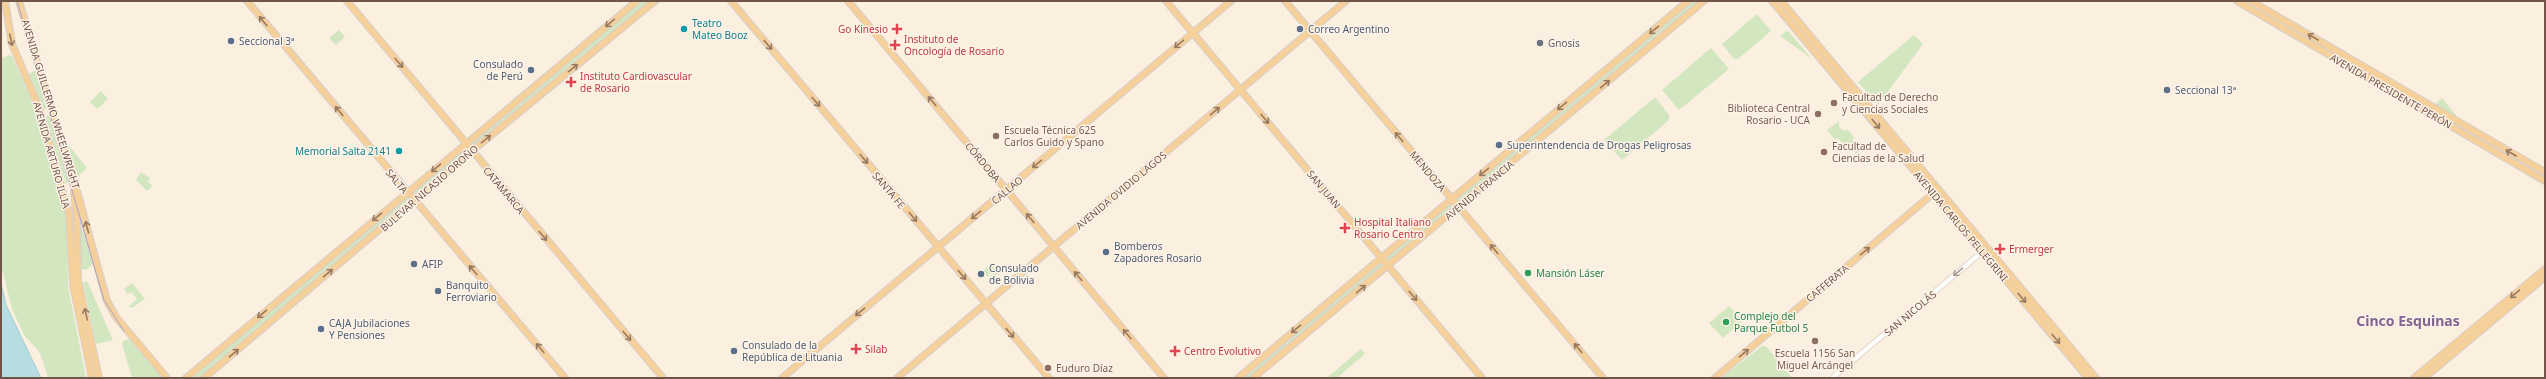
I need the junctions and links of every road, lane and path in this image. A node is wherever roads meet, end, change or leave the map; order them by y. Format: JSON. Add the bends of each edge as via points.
{"nodes":[{"id":1,"x":5,"y":1,"type":"edge"},
{"id":2,"x":20,"y":1,"type":"edge"},
{"id":3,"x":247,"y":1,"type":"edge"},
{"id":4,"x":347,"y":1,"type":"edge"},
{"id":5,"x":637,"y":1,"type":"edge"},
{"id":6,"x":655,"y":1,"type":"edge"},
{"id":7,"x":731,"y":1,"type":"edge"},
{"id":8,"x":848,"y":1,"type":"edge"},
{"id":9,"x":1166,"y":1,"type":"edge"},
{"id":10,"x":1231,"y":1,"type":"edge"},
{"id":11,"x":1285,"y":1,"type":"edge"},
{"id":12,"x":1346,"y":1,"type":"edge"},
{"id":13,"x":1688,"y":1,"type":"edge"},
{"id":14,"x":1704,"y":1,"type":"edge"},
{"id":15,"x":1772,"y":1,"type":"edge"},
{"id":16,"x":1781,"y":1,"type":"edge"},
{"id":17,"x":2237,"y":1,"type":"edge"},
{"id":18,"x":2251,"y":1,"type":"edge"},
{"id":19,"x":1310,"y":31,"type":"junction"},
{"id":20,"x":1193,"y":33,"type":"junction"},
{"id":21,"x":1240,"y":90,"type":"junction"},
{"id":22,"x":465,"y":143,"type":"junction"},
{"id":23,"x":472,"y":151,"type":"junction"},
{"id":24,"x":2545,"y":172,"type":"edge"},
{"id":25,"x":2545,"y":181,"type":"edge"},
{"id":26,"x":73,"y":184,"type":"junction"},
{"id":27,"x":1006,"y":190,"type":"junction"},
{"id":28,"x":1936,"y":191,"type":"junction"},
{"id":29,"x":407,"y":193,"type":"junction"},
{"id":30,"x":1451,"y":199,"type":"junction"},
{"id":31,"x":414,"y":201,"type":"junction"},
{"id":32,"x":1458,"y":207,"type":"junction"},
{"id":33,"x":1054,"y":246,"type":"junction"},
{"id":34,"x":938,"y":247,"type":"junction"},
{"id":35,"x":1985,"y":250,"type":"junction"},
{"id":36,"x":1382,"y":258,"type":"junction"},
{"id":37,"x":1388,"y":266,"type":"junction"},
{"id":38,"x":2545,"y":269,"type":"edge"},
{"id":39,"x":2545,"y":277,"type":"edge"},
{"id":40,"x":986,"y":304,"type":"junction"},
{"id":41,"x":92,"y":378,"type":"edge"},
{"id":42,"x":99,"y":378,"type":"edge"},
{"id":43,"x":167,"y":378,"type":"edge"},
{"id":44,"x":186,"y":378,"type":"edge"},
{"id":45,"x":204,"y":378,"type":"edge"},
{"id":46,"x":565,"y":378,"type":"edge"},
{"id":47,"x":663,"y":378,"type":"edge"},
{"id":48,"x":782,"y":378,"type":"edge"},
{"id":49,"x":897,"y":378,"type":"edge"},
{"id":50,"x":1049,"y":378,"type":"edge"},
{"id":51,"x":1164,"y":378,"type":"edge"},
{"id":52,"x":1238,"y":378,"type":"edge"},
{"id":53,"x":1253,"y":378,"type":"edge"},
{"id":54,"x":1482,"y":378,"type":"edge"},
{"id":55,"x":1603,"y":378,"type":"edge"},
{"id":56,"x":1715,"y":378,"type":"edge"},
{"id":57,"x":1832,"y":378,"type":"edge"},
{"id":58,"x":2088,"y":378,"type":"edge"},
{"id":59,"x":2096,"y":378,"type":"edge"},
{"id":60,"x":2414,"y":378,"type":"edge"},
{"id":61,"x":2424,"y":378,"type":"edge"}],
"edges":[{"from":1,"to":41,"type":"main road","name":"AVENIDA ARTURO ILLIA","one_way":true,"via":[[12,44],[40,110],[70,219],[72,285]]},
{"from":2,"to":26,"type":"main road","name":"AVENIDA GUILLERMO WHEELWRIGHT"},
{"from":29,"to":3,"type":"main road","name":"SALTA","one_way":true},
{"from":4,"to":22,"type":"main road","name":"CATAMARCA","one_way":true},
{"from":5,"to":22,"type":"main road","name":"BULEVAR NICASIO OROÑO","one_way":true},
{"from":23,"to":6,"type":"main road","name":"BULEVAR NICASIO OROÑO","one_way":true},
{"from":7,"to":34,"type":"main road","name":"SANTA FE","one_way":true},
{"from":27,"to":8,"type":"main road","name":"CÓRDOBA","one_way":true},
{"from":9,"to":20,"type":"main road","name":"SAN JUAN"},
{"from":10,"to":20,"type":"main road","name":"CALLAO"},
{"from":11,"to":19,"type":"main road","name":"MENDOZA"},
{"from":12,"to":19,"type":"main road","name":"AVENIDA OVIDIO LAGOS"},
{"from":13,"to":30,"type":"main road","name":"AVENIDA FRANCIA","one_way":true},
{"from":32,"to":14,"type":"main road","name":"AVENIDA FRANCIA","one_way":true},
{"from":15,"to":28,"type":"main road","name":"AVENIDA CARLOS PELLEGRINI","one_way":true},
{"from":16,"to":28,"type":"main road","name":"AVENIDA CARLOS PELLEGRINI"},
{"from":17,"to":25,"type":"main road","name":"AVENIDA PRESIDENTE PERÓN"},
{"from":24,"to":18,"type":"main road","name":"AVENIDA PRESIDENTE PERÓN","one_way":true},
{"from":19,"to":21,"type":"main road","name":"AVENIDA OVIDIO LAGOS"},
{"from":30,"to":19,"type":"main road","name":"MENDOZA","one_way":true},
{"from":20,"to":21,"type":"main road","name":"SAN JUAN"},
{"from":20,"to":27,"type":"main road","name":"CALLAO","one_way":true},
{"from":33,"to":21,"type":"main road","name":"AVENIDA OVIDIO LAGOS","one_way":true},
{"from":21,"to":36,"type":"main road","name":"SAN JUAN","one_way":true},
{"from":22,"to":23,"type":"main road","name":"CATAMARCA"},
{"from":22,"to":29,"type":"main road","name":"BULEVAR NICASIO OROÑO","one_way":true},
{"from":23,"to":31,"type":"main road","name":"BULEVAR NICASIO OROÑO"},
{"from":23,"to":47,"type":"main road","name":"CATAMARCA","one_way":true},
{"from":42,"to":26,"type":"main road","one_way":true,"via":[[78,280],[77,219]]},
{"from":43,"to":26,"type":"main road","name":"AVENIDA GUILLERMO WHEELWRIGHT","one_way":true,"via":[[116,317],[107,301]]},
{"from":33,"to":27,"type":"main road","name":"CÓRDOBA","one_way":true},
{"from":27,"to":34,"type":"main road","name":"CALLAO","one_way":true},
{"from":28,"to":35,"type":"main road","name":"AVENIDA CARLOS PELLEGRINI"},
{"from":56,"to":28,"type":"main road","name":"CAFFERATA","one_way":true},
{"from":29,"to":31,"type":"main road","name":"SALTA"},
{"from":29,"to":44,"type":"main road","name":"BULEVAR NICASIO OROÑO","one_way":true},
{"from":30,"to":32,"type":"main road","name":"MENDOZA"},
{"from":30,"to":36,"type":"main road","name":"AVENIDA FRANCIA"},
{"from":45,"to":31,"type":"main road","name":"BULEVAR NICASIO OROÑO","one_way":true},
{"from":46,"to":31,"type":"main road","name":"SALTA","one_way":true},
{"from":32,"to":37,"type":"main road","name":"AVENIDA FRANCIA"},
{"from":55,"to":32,"type":"main road","name":"MENDOZA","one_way":true},
{"from":33,"to":40,"type":"main road","name":"AVENIDA OVIDIO LAGOS"},
{"from":51,"to":33,"type":"main road","name":"CÓRDOBA","one_way":true},
{"from":34,"to":40,"type":"main road","name":"SANTA FE","one_way":true},
{"from":34,"to":48,"type":"main road","name":"CALLAO","one_way":true},
{"from":35,"to":57,"type":"street","name":"SAN NICOLÁS","one_way":true},
{"from":35,"to":58,"type":"main road","name":"AVENIDA CARLOS PELLEGRINI","one_way":true},
{"from":35,"to":59,"type":"main road","name":"AVENIDA CARLOS PELLEGRINI"},
{"from":36,"to":37,"type":"main road","name":"SAN JUAN"},
{"from":36,"to":52,"type":"main road","name":"AVENIDA FRANCIA","one_way":true},
{"from":53,"to":37,"type":"main road","name":"AVENIDA FRANCIA","one_way":true},
{"from":37,"to":54,"type":"main road","name":"SAN JUAN","one_way":true},
{"from":38,"to":60,"type":"main road","one_way":true},
{"from":39,"to":61,"type":"main road"},
{"from":40,"to":49,"type":"main road","name":"AVENIDA OVIDIO LAGOS"},
{"from":40,"to":50,"type":"main road","name":"SANTA FE","one_way":true}]}
